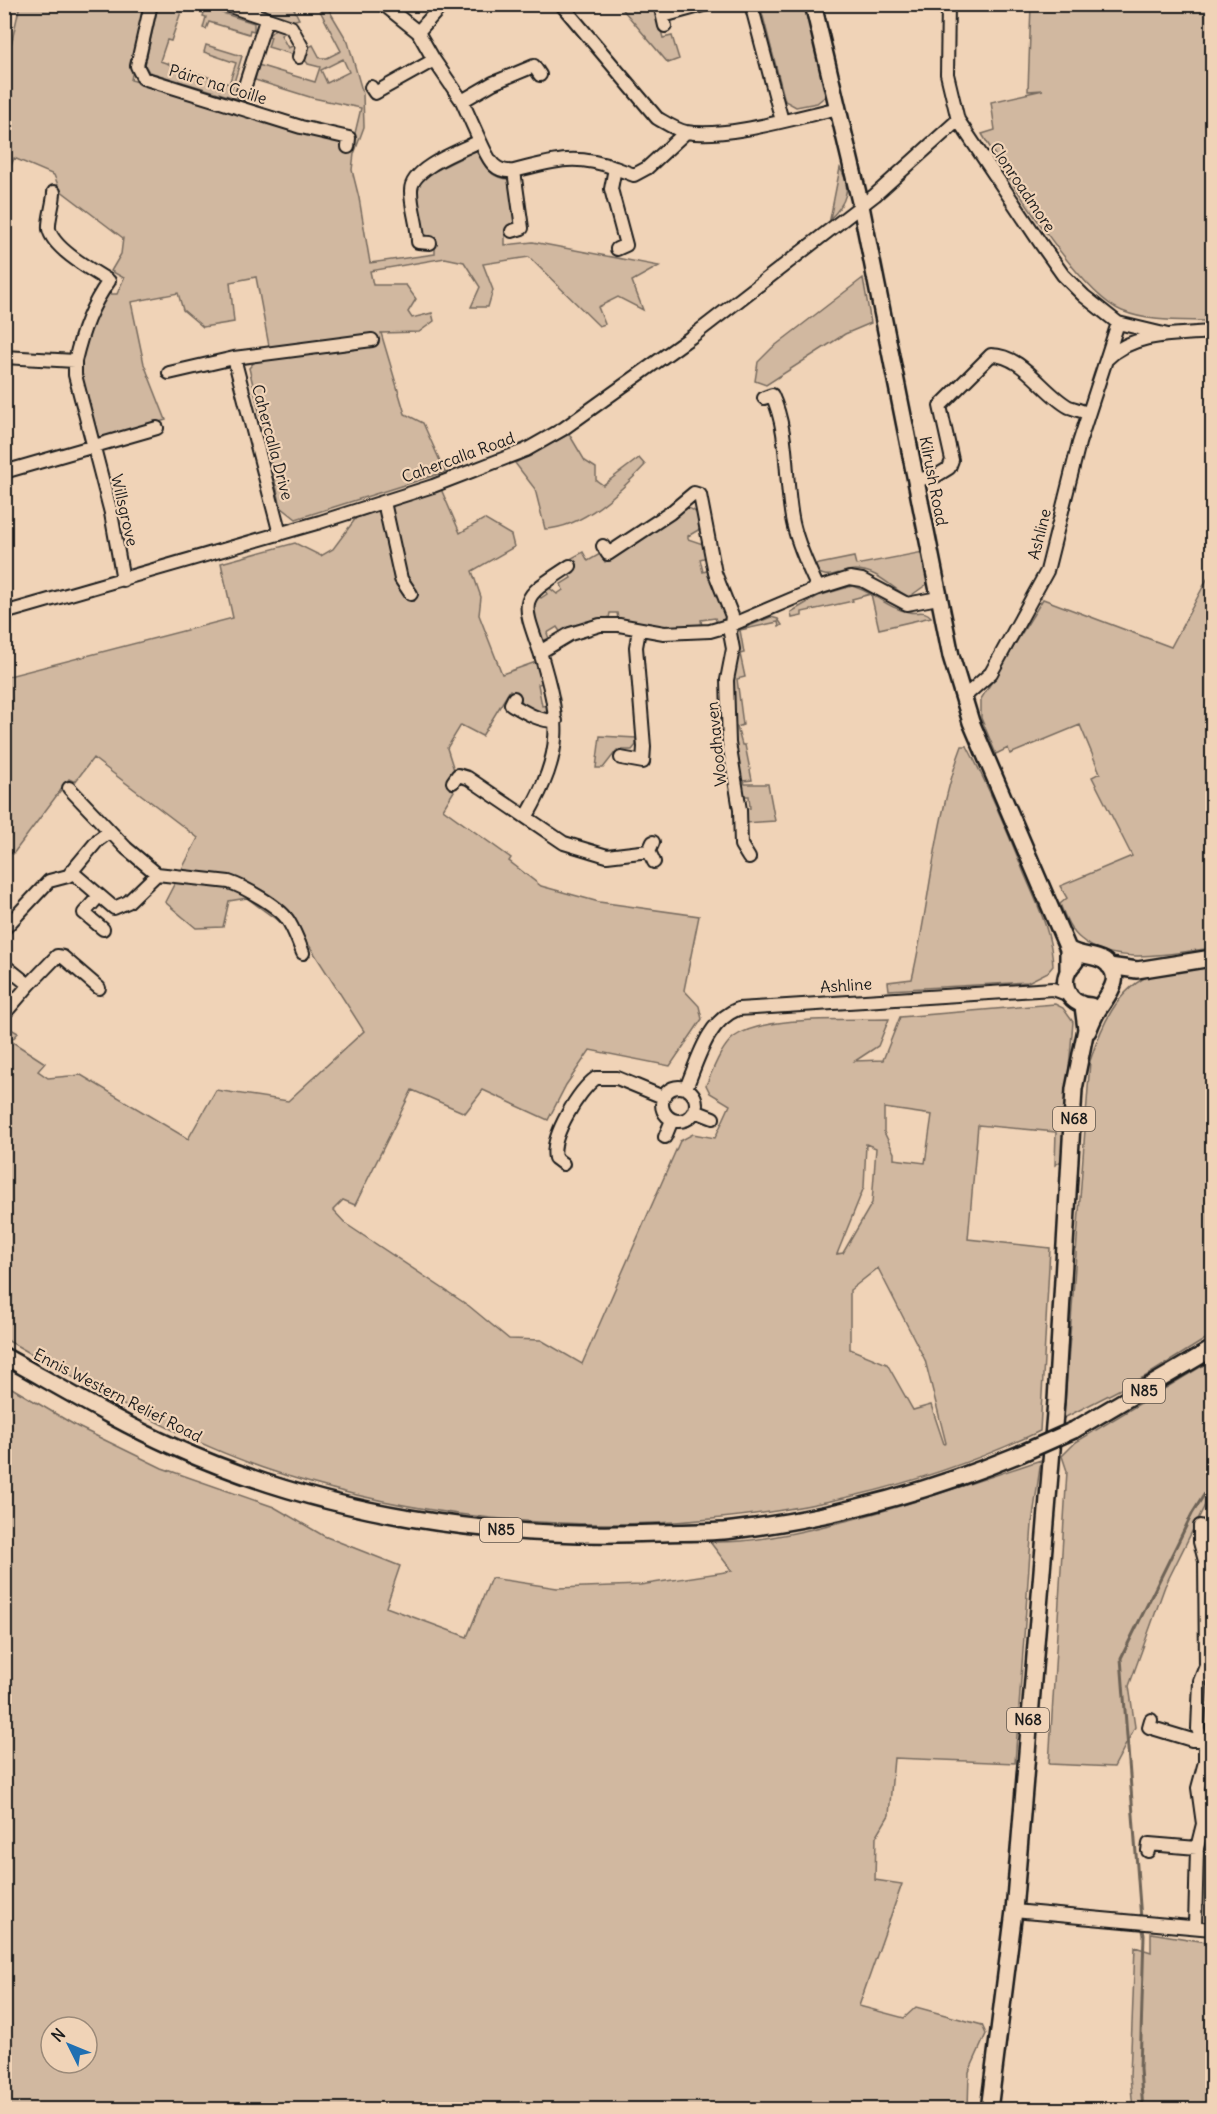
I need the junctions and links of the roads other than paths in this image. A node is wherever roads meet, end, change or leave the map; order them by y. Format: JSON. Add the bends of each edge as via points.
{"nodes":[{"id":1,"x":151,"y":4,"type":"edge"},
{"id":2,"x":224,"y":4,"type":"edge"},
{"id":3,"x":383,"y":4,"type":"edge"},
{"id":4,"x":443,"y":4,"type":"edge"},
{"id":5,"x":561,"y":4,"type":"edge"},
{"id":6,"x":706,"y":4,"type":"edge"},
{"id":7,"x":751,"y":4,"type":"edge"},
{"id":8,"x":813,"y":4,"type":"edge"},
{"id":9,"x":948,"y":4,"type":"edge"},
{"id":10,"x":260,"y":13,"type":"edge"},
{"id":11,"x":663,"y":16,"type":"edge"},
{"id":12,"x":418,"y":32,"type":"junction"},
{"id":13,"x":299,"y":57,"type":"dead end"},
{"id":14,"x":434,"y":60,"type":"junction"},
{"id":15,"x":540,"y":75,"type":"dead end"},
{"id":16,"x":370,"y":87,"type":"dead end"},
{"id":17,"x":243,"y":92,"type":"dead end"},
{"id":18,"x":462,"y":101,"type":"junction"},
{"id":19,"x":838,"y":108,"type":"junction"},
{"id":20,"x":958,"y":120,"type":"junction"},
{"id":21,"x":782,"y":121,"type":"junction"},
{"id":22,"x":686,"y":132,"type":"junction"},
{"id":23,"x":480,"y":141,"type":"junction"},
{"id":24,"x":348,"y":147,"type":"dead end"},
{"id":25,"x":615,"y":168,"type":"junction"},
{"id":26,"x":514,"y":171,"type":"junction"},
{"id":27,"x":54,"y":192,"type":"dead end"},
{"id":28,"x":861,"y":206,"type":"junction"},
{"id":29,"x":512,"y":231,"type":"dead end"},
{"id":30,"x":430,"y":243,"type":"dead end"},
{"id":31,"x":617,"y":249,"type":"dead end"},
{"id":32,"x":1118,"y":322,"type":"junction"},
{"id":33,"x":1212,"y":332,"type":"edge"},
{"id":34,"x":1168,"y":335,"type":"junction"},
{"id":35,"x":372,"y":340,"type":"dead end"},
{"id":36,"x":4,"y":357,"type":"edge"},
{"id":37,"x":234,"y":358,"type":"junction"},
{"id":38,"x":1106,"y":360,"type":"junction"},
{"id":39,"x":75,"y":361,"type":"junction"},
{"id":40,"x":169,"y":373,"type":"dead end"},
{"id":41,"x":764,"y":398,"type":"dead end"},
{"id":42,"x":1087,"y":413,"type":"junction"},
{"id":43,"x":157,"y":428,"type":"dead end"},
{"id":44,"x":93,"y":448,"type":"junction"},
{"id":45,"x":4,"y":472,"type":"edge"},
{"id":46,"x":916,"y":480,"type":"junction"},
{"id":47,"x":384,"y":502,"type":"junction"},
{"id":48,"x":280,"y":534,"type":"junction"},
{"id":49,"x":603,"y":546,"type":"dead end"},
{"id":50,"x":570,"y":566,"type":"dead end"},
{"id":51,"x":123,"y":580,"type":"junction"},
{"id":52,"x":818,"y":588,"type":"junction"},
{"id":53,"x":411,"y":594,"type":"dead end"},
{"id":54,"x":938,"y":598,"type":"junction"},
{"id":55,"x":4,"y":613,"type":"edge"},
{"id":56,"x":731,"y":625,"type":"junction"},
{"id":57,"x":639,"y":630,"type":"junction"},
{"id":58,"x":540,"y":652,"type":"junction"},
{"id":59,"x":964,"y":697,"type":"junction"},
{"id":60,"x":514,"y":698,"type":"dead end"},
{"id":61,"x":556,"y":721,"type":"junction"},
{"id":62,"x":621,"y":758,"type":"dead end"},
{"id":63,"x":453,"y":782,"type":"dead end"},
{"id":64,"x":69,"y":788,"type":"dead end"},
{"id":65,"x":527,"y":816,"type":"junction"},
{"id":66,"x":110,"y":831,"type":"junction"},
{"id":67,"x":652,"y":852,"type":"dead end"},
{"id":68,"x":749,"y":858,"type":"dead end"},
{"id":69,"x":72,"y":872,"type":"junction"},
{"id":70,"x":157,"y":874,"type":"junction"},
{"id":71,"x":98,"y":897,"type":"junction"},
{"id":72,"x":4,"y":929,"type":"edge"},
{"id":73,"x":103,"y":929,"type":"dead end"},
{"id":74,"x":1068,"y":949,"type":"junction"},
{"id":75,"x":303,"y":953,"type":"dead end"},
{"id":76,"x":1087,"y":957,"type":"junction"},
{"id":77,"x":1212,"y":958,"type":"edge"},
{"id":78,"x":4,"y":965,"type":"edge"},
{"id":79,"x":1109,"y":966,"type":"junction"},
{"id":80,"x":1137,"y":970,"type":"junction"},
{"id":81,"x":1064,"y":984,"type":"junction"},
{"id":82,"x":29,"y":985,"type":"junction"},
{"id":83,"x":99,"y":988,"type":"dead end"},
{"id":84,"x":1108,"y":997,"type":"junction"},
{"id":85,"x":1083,"y":1006,"type":"junction"},
{"id":86,"x":4,"y":1014,"type":"edge"},
{"id":87,"x":1083,"y":1043,"type":"junction"},
{"id":88,"x":686,"y":1088,"type":"junction"},
{"id":89,"x":663,"y":1097,"type":"junction"},
{"id":90,"x":695,"y":1111,"type":"junction"},
{"id":91,"x":713,"y":1118,"type":"dead end"},
{"id":92,"x":672,"y":1120,"type":"junction"},
{"id":93,"x":665,"y":1137,"type":"dead end"},
{"id":94,"x":562,"y":1164,"type":"dead end"},
{"id":95,"x":1212,"y":1349,"type":"edge"},
{"id":96,"x":4,"y":1356,"type":"edge"},
{"id":97,"x":1200,"y":1526,"type":"dead end"},
{"id":98,"x":1209,"y":1561,"type":"edge"},
{"id":99,"x":1209,"y":1665,"type":"edge"},
{"id":100,"x":1151,"y":1720,"type":"dead end"},
{"id":101,"x":1201,"y":1740,"type":"junction"},
{"id":102,"x":1197,"y":1848,"type":"junction"},
{"id":103,"x":1148,"y":1851,"type":"dead end"},
{"id":104,"x":1014,"y":1911,"type":"junction"},
{"id":105,"x":1196,"y":1926,"type":"junction"},
{"id":106,"x":1212,"y":1929,"type":"edge"},
{"id":107,"x":988,"y":2109,"type":"edge"}],
"edges":[{"from":1,"to":24,"type":"street","name":"Páirc na Coille","via":[[137,66],[143,78],[349,138]]},
{"from":2,"to":10,"type":"street"},
{"from":3,"to":12,"type":"street"},
{"from":4,"to":12,"type":"street"},
{"from":5,"to":22,"type":"street","via":[[657,118]]},
{"from":6,"to":11,"type":"street"},
{"from":7,"to":21,"type":"street"},
{"from":8,"to":19,"type":"main road","name":"Kilrush Road"},
{"from":9,"to":20,"type":"street","via":[[947,74]]},
{"from":10,"to":13,"type":"street","via":[[291,27],[302,48]]},
{"from":10,"to":17,"type":"street","name":"Páirc na Coille"},
{"from":12,"to":14,"type":"street"},
{"from":14,"to":16,"type":"street","via":[[375,93]]},
{"from":14,"to":18,"type":"street"},
{"from":15,"to":18,"type":"street","via":[[534,66]]},
{"from":18,"to":23,"type":"street"},
{"from":19,"to":21,"type":"street"},
{"from":19,"to":28,"type":"main road","name":"Kilrush Road"},
{"from":20,"to":28,"type":"street"},
{"from":20,"to":32,"type":"street","name":"Clonroadmore","via":[[1063,275]]},
{"from":21,"to":22,"type":"street","via":[[720,132]]},
{"from":22,"to":25,"type":"street","via":[[634,175]]},
{"from":23,"to":26,"type":"street","via":[[493,167]]},
{"from":23,"to":30,"type":"street","via":[[415,177],[410,189],[418,242]]},
{"from":25,"to":26,"type":"street","via":[[580,158]]},
{"from":25,"to":31,"type":"street","via":[[610,189],[626,245]]},
{"from":26,"to":29,"type":"street","via":[[522,228]]},
{"from":27,"to":39,"type":"street","name":"Willsgrove","via":[[49,229],[53,239],[82,265],[109,281],[84,324]]},
{"from":28,"to":46,"type":"main road","name":"Kilrush Road"},
{"from":28,"to":47,"type":"street","name":"Cahercalla Road","via":[[694,335],[563,429],[526,450]]},
{"from":32,"to":34,"type":"street","name":"Clonroadmore"},
{"from":32,"to":38,"type":"street","name":"Ashline"},
{"from":33,"to":34,"type":"street"},
{"from":34,"to":38,"type":"street","via":[[1118,348]]},
{"from":35,"to":37,"type":"street"},
{"from":36,"to":39,"type":"street"},
{"from":37,"to":40,"type":"street"},
{"from":37,"to":48,"type":"street","name":"Cahercalla Drive"},
{"from":38,"to":42,"type":"street","name":"Ashline"},
{"from":39,"to":44,"type":"street","name":"Willsgrove"},
{"from":41,"to":52,"type":"street","via":[[772,394],[777,405],[793,523]]},
{"from":42,"to":46,"type":"street","via":[[1068,406],[1041,381],[1001,355],[991,355],[940,406],[952,459],[950,468]]},
{"from":42,"to":59,"type":"street","name":"Ashline","via":[[1047,572],[991,673]]},
{"from":43,"to":44,"type":"street"},
{"from":44,"to":45,"type":"street"},
{"from":44,"to":51,"type":"street","name":"Willsgrove","via":[[111,513]]},
{"from":46,"to":54,"type":"main road","name":"Kilrush Road"},
{"from":47,"to":48,"type":"street","name":"Cahercalla Road"},
{"from":47,"to":53,"type":"street","via":[[401,579]]},
{"from":48,"to":51,"type":"street","name":"Cahercalla Road"},
{"from":49,"to":56,"type":"street","name":"Woodhaven","via":[[608,554],[694,493],[700,495],[715,573],[732,616]]},
{"from":50,"to":58,"type":"street","via":[[555,583],[538,587],[531,596],[526,611]]},
{"from":51,"to":55,"type":"street","name":"Cahercalla Road"},
{"from":52,"to":54,"type":"street","via":[[850,578],[862,580],[907,604]]},
{"from":52,"to":56,"type":"street"},
{"from":54,"to":59,"type":"main road","name":"Kilrush Road"},
{"from":56,"to":57,"type":"street","via":[[688,633]]},
{"from":56,"to":68,"type":"street","name":"Woodhaven","via":[[733,649],[727,680],[729,743],[740,810],[741,845]]},
{"from":57,"to":58,"type":"street","via":[[620,625],[585,628]]},
{"from":57,"to":62,"type":"street","via":[[636,647],[643,762]]},
{"from":58,"to":61,"type":"street","via":[[555,700]]},
{"from":59,"to":74,"type":"main road","name":"Kilrush Road","via":[[985,756]]},
{"from":60,"to":61,"type":"street","via":[[511,704],[531,716]]},
{"from":61,"to":65,"type":"street","via":[[554,760]]},
{"from":63,"to":65,"type":"street","via":[[458,775],[468,778]]},
{"from":64,"to":66,"type":"street"},
{"from":65,"to":67,"type":"street","via":[[564,843],[585,851],[607,856]]},
{"from":66,"to":69,"type":"street"},
{"from":66,"to":70,"type":"street"},
{"from":69,"to":71,"type":"street"},
{"from":69,"to":72,"type":"street","via":[[49,881]]},
{"from":70,"to":71,"type":"street","via":[[120,908]]},
{"from":70,"to":75,"type":"street","via":[[238,885],[283,914]]},
{"from":71,"to":73,"type":"street","via":[[84,913]]},
{"from":74,"to":76,"type":"main road"},
{"from":74,"to":81,"type":"main road","name":"Kilrush Road"},
{"from":76,"to":79,"type":"main road","via":[[1095,957]]},
{"from":76,"to":81,"type":"main road","via":[[1077,961]]},
{"from":77,"to":80,"type":"main road"},
{"from":78,"to":82,"type":"street"},
{"from":79,"to":80,"type":"main road"},
{"from":79,"to":84,"type":"main road","via":[[1114,978]]},
{"from":80,"to":84,"type":"main road","number":"N68","via":[[1124,976]]},
{"from":81,"to":85,"type":"main road"},
{"from":81,"to":88,"type":"street","name":"Ashline","via":[[738,1009],[712,1028]]},
{"from":82,"to":83,"type":"street","via":[[57,956]]},
{"from":82,"to":86,"type":"street"},
{"from":84,"to":85,"type":"main road","via":[[1094,1006]]},
{"from":84,"to":87,"type":"main road","number":"N68"},
{"from":85,"to":87,"type":"main road","number":"N68"},
{"from":87,"to":104,"type":"main road","number":"N68","via":[[1074,1089],[1056,1395]]},
{"from":88,"to":89,"type":"street","via":[[674,1087]]},
{"from":88,"to":90,"type":"street","via":[[696,1099]]},
{"from":89,"to":92,"type":"street","via":[[662,1109]]},
{"from":89,"to":94,"type":"street","via":[[617,1078],[596,1078],[582,1090],[555,1142],[555,1158]]},
{"from":90,"to":91,"type":"street"},
{"from":90,"to":92,"type":"street","via":[[685,1120]]},
{"from":92,"to":93,"type":"street"},
{"from":95,"to":96,"type":"main road","name":"Ennis Western Relief Road","number":"N85","bridge":true,"via":[[1074,1430],[959,1479],[878,1503],[730,1530],[608,1535],[479,1528],[345,1504],[173,1447]]},
{"from":97,"to":98,"type":"street","via":[[1200,1542]]},
{"from":98,"to":99,"type":"street"},
{"from":99,"to":101,"type":"street","via":[[1200,1680]]},
{"from":100,"to":101,"type":"street","via":[[1149,1726]]},
{"from":101,"to":102,"type":"street","via":[[1205,1762],[1198,1788],[1203,1824]]},
{"from":102,"to":103,"type":"street","via":[[1149,1844]]},
{"from":102,"to":105,"type":"street"},
{"from":104,"to":105,"type":"street"},
{"from":104,"to":107,"type":"main road","number":"N68"},
{"from":105,"to":106,"type":"street"}]}
